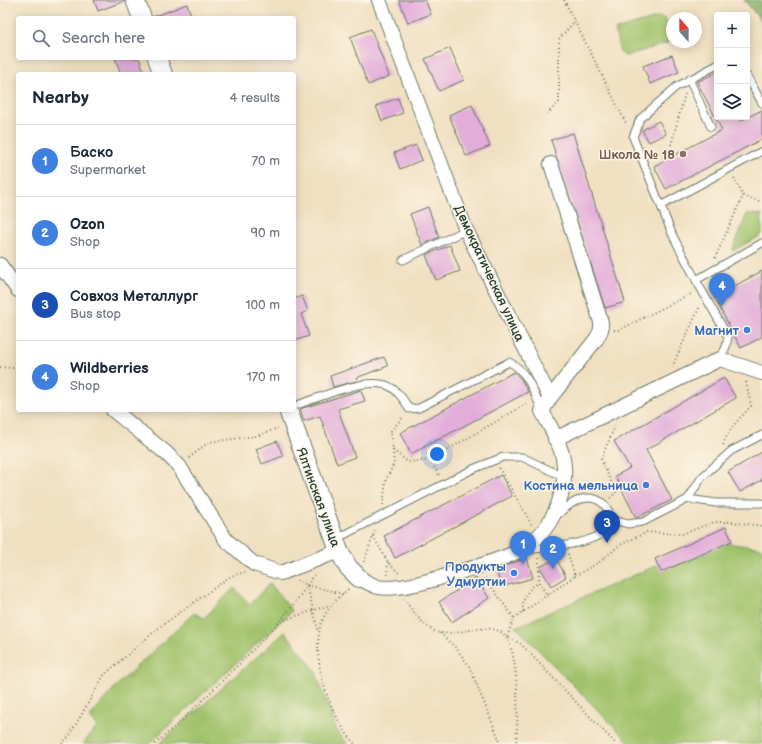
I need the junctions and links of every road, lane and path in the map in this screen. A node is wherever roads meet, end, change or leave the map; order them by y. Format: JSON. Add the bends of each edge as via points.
{"nodes":[{"id":1,"x":135,"y":0,"type":"edge"},
{"id":2,"x":379,"y":0,"type":"edge"},
{"id":3,"x":564,"y":0,"type":"edge"},
{"id":4,"x":141,"y":16,"type":"edge"},
{"id":5,"x":574,"y":21,"type":"junction"},
{"id":6,"x":158,"y":60,"type":"edge"},
{"id":7,"x":714,"y":66,"type":"edge"},
{"id":8,"x":162,"y":72,"type":"edge"},
{"id":9,"x":689,"y":79,"type":"junction"},
{"id":10,"x":750,"y":81,"type":"edge"},
{"id":11,"x":762,"y":103,"type":"edge"},
{"id":12,"x":547,"y":114,"type":"dead end"},
{"id":13,"x":711,"y":127,"type":"dead end"},
{"id":14,"x":633,"y":136,"type":"junction"},
{"id":15,"x":671,"y":145,"type":"dead end"},
{"id":16,"x":762,"y":151,"type":"edge"},
{"id":17,"x":550,"y":164,"type":"dead end"},
{"id":18,"x":729,"y":168,"type":"junction"},
{"id":19,"x":744,"y":196,"type":"junction"},
{"id":20,"x":762,"y":202,"type":"edge"},
{"id":21,"x":662,"y":205,"type":"junction"},
{"id":22,"x":466,"y":230,"type":"junction"},
{"id":23,"x":762,"y":243,"type":"edge"},
{"id":24,"x":403,"y":260,"type":"dead end"},
{"id":25,"x":0,"y":265,"type":"edge"},
{"id":26,"x":708,"y":273,"type":"junction"},
{"id":27,"x":696,"y":280,"type":"junction"},
{"id":28,"x":16,"y":287,"type":"edge"},
{"id":29,"x":703,"y":292,"type":"junction"},
{"id":30,"x":601,"y":330,"type":"junction"},
{"id":31,"x":720,"y":359,"type":"junction"},
{"id":32,"x":0,"y":367,"type":"edge"},
{"id":33,"x":743,"y":367,"type":"junction"},
{"id":34,"x":16,"y":369,"type":"edge"},
{"id":35,"x":762,"y":373,"type":"edge"},
{"id":36,"x":662,"y":388,"type":"junction"},
{"id":37,"x":543,"y":398,"type":"junction"},
{"id":38,"x":622,"y":408,"type":"junction"},
{"id":39,"x":409,"y":409,"type":"junction"},
{"id":40,"x":296,"y":411,"type":"edge"},
{"id":41,"x":115,"y":412,"type":"edge"},
{"id":42,"x":291,"y":413,"type":"edge"},
{"id":43,"x":762,"y":435,"type":"edge"},
{"id":44,"x":555,"y":440,"type":"junction"},
{"id":45,"x":393,"y":450,"type":"junction"},
{"id":46,"x":430,"y":460,"type":"junction"},
{"id":47,"x":494,"y":460,"type":"junction"},
{"id":48,"x":721,"y":460,"type":"junction"},
{"id":49,"x":179,"y":466,"type":"junction"},
{"id":50,"x":564,"y":477,"type":"junction"},
{"id":51,"x":444,"y":484,"type":"junction"},
{"id":52,"x":688,"y":499,"type":"junction"},
{"id":53,"x":604,"y":503,"type":"junction"},
{"id":54,"x":762,"y":503,"type":"edge"},
{"id":55,"x":381,"y":516,"type":"junction"},
{"id":56,"x":610,"y":519,"type":"junction"},
{"id":57,"x":550,"y":521,"type":"junction"},
{"id":58,"x":762,"y":526,"type":"edge"},
{"id":59,"x":373,"y":536,"type":"junction"},
{"id":60,"x":539,"y":542,"type":"junction"},
{"id":61,"x":564,"y":544,"type":"junction"},
{"id":62,"x":333,"y":549,"type":"junction"},
{"id":63,"x":476,"y":566,"type":"junction"},
{"id":64,"x":264,"y":567,"type":"junction"},
{"id":65,"x":281,"y":573,"type":"junction"},
{"id":66,"x":575,"y":576,"type":"junction"},
{"id":67,"x":359,"y":578,"type":"junction"},
{"id":68,"x":539,"y":583,"type":"junction"},
{"id":69,"x":412,"y":584,"type":"junction"},
{"id":70,"x":307,"y":585,"type":"junction"},
{"id":71,"x":397,"y":587,"type":"junction"},
{"id":72,"x":343,"y":594,"type":"junction"},
{"id":73,"x":548,"y":596,"type":"junction"},
{"id":74,"x":332,"y":605,"type":"junction"},
{"id":75,"x":314,"y":610,"type":"junction"},
{"id":76,"x":523,"y":612,"type":"junction"},
{"id":77,"x":514,"y":618,"type":"junction"},
{"id":78,"x":280,"y":621,"type":"junction"},
{"id":79,"x":319,"y":631,"type":"junction"},
{"id":80,"x":440,"y":633,"type":"junction"},
{"id":81,"x":507,"y":637,"type":"junction"},
{"id":82,"x":62,"y":744,"type":"edge"},
{"id":83,"x":155,"y":744,"type":"edge"},
{"id":84,"x":355,"y":744,"type":"edge"},
{"id":85,"x":501,"y":744,"type":"edge"},
{"id":86,"x":516,"y":744,"type":"edge"},
{"id":87,"x":616,"y":744,"type":"edge"}],
"edges":[{"from":1,"to":4,"type":"street"},
{"from":2,"to":22,"type":"street","name":"Демократическая улица"},
{"from":3,"to":5,"type":"path"},
{"from":5,"to":12,"type":"path","via":[[559,39],[559,102]]},
{"from":5,"to":14,"type":"path"},
{"from":6,"to":8,"type":"street"},
{"from":7,"to":9,"type":"lane"},
{"from":9,"to":13,"type":"lane"},
{"from":9,"to":14,"type":"lane","via":[[676,87],[640,119]]},
{"from":9,"to":15,"type":"path"},
{"from":10,"to":11,"type":"lane"},
{"from":14,"to":21,"type":"lane"},
{"from":16,"to":18,"type":"lane"},
{"from":17,"to":30,"type":"street","via":[[601,322]]},
{"from":18,"to":19,"type":"path"},
{"from":18,"to":21,"type":"lane"},
{"from":19,"to":20,"type":"path"},
{"from":19,"to":26,"type":"path"},
{"from":21,"to":27,"type":"lane","via":[[673,236]]},
{"from":22,"to":24,"type":"lane"},
{"from":22,"to":37,"type":"street","name":"Демократическая улица"},
{"from":23,"to":26,"type":"lane"},
{"from":25,"to":28,"type":"street"},
{"from":26,"to":27,"type":"lane"},
{"from":27,"to":29,"type":"lane"},
{"from":29,"to":30,"type":"path","via":[[618,330]]},
{"from":29,"to":31,"type":"lane","via":[[728,337]]},
{"from":29,"to":36,"type":"path"},
{"from":30,"to":37,"type":"street","via":[[597,338]]},
{"from":31,"to":33,"type":"street"},
{"from":31,"to":36,"type":"street"},
{"from":32,"to":34,"type":"path"},
{"from":33,"to":35,"type":"street"},
{"from":33,"to":48,"type":"path","via":[[751,406],[730,429],[721,452]]},
{"from":36,"to":38,"type":"street"},
{"from":37,"to":39,"type":"lane","via":[[517,366],[509,362],[419,408]]},
{"from":37,"to":44,"type":"street","via":[[542,411]]},
{"from":37,"to":46,"type":"path"},
{"from":38,"to":44,"type":"street"},
{"from":38,"to":53,"type":"path","via":[[601,459],[616,493]]},
{"from":39,"to":40,"type":"lane","via":[[405,400],[387,385],[366,384],[339,391]]},
{"from":39,"to":45,"type":"path","via":[[392,432]]},
{"from":41,"to":49,"type":"street"},
{"from":42,"to":49,"type":"path","via":[[257,436],[209,442]]},
{"from":42,"to":62,"type":"street","name":"Ялтинская улица"},
{"from":43,"to":48,"type":"lane","via":[[731,451]]},
{"from":44,"to":50,"type":"street","via":[[563,457]]},
{"from":45,"to":46,"type":"path","via":[[408,462]]},
{"from":45,"to":55,"type":"path","via":[[394,463],[386,480]]},
{"from":46,"to":51,"type":"path"},
{"from":47,"to":50,"type":"lane","via":[[503,457],[522,457]]},
{"from":47,"to":51,"type":"lane"},
{"from":47,"to":60,"type":"path"},
{"from":48,"to":52,"type":"lane","via":[[702,477]]},
{"from":49,"to":64,"type":"street","via":[[226,540],[254,564]]},
{"from":50,"to":57,"type":"street","via":[[561,499]]},
{"from":51,"to":55,"type":"lane"},
{"from":52,"to":54,"type":"lane","via":[[716,503]]},
{"from":52,"to":56,"type":"lane","via":[[642,522],[628,524]]},
{"from":53,"to":56,"type":"lane"},
{"from":53,"to":57,"type":"lane","via":[[598,498],[578,500]]},
{"from":55,"to":59,"type":"path"},
{"from":55,"to":62,"type":"lane"},
{"from":56,"to":61,"type":"lane","via":[[602,533],[589,539]]},
{"from":57,"to":60,"type":"street"},
{"from":58,"to":66,"type":"path","via":[[714,522],[682,534],[647,532],[620,546]]},
{"from":59,"to":67,"type":"path"},
{"from":59,"to":69,"type":"path","via":[[388,562]]},
{"from":60,"to":61,"type":"lane"},
{"from":60,"to":63,"type":"street"},
{"from":60,"to":68,"type":"path"},
{"from":61,"to":66,"type":"path"},
{"from":62,"to":65,"type":"street"},
{"from":62,"to":67,"type":"street","name":"Ялтинская улица"},
{"from":62,"to":70,"type":"path"},
{"from":63,"to":69,"type":"street"},
{"from":63,"to":77,"type":"path"},
{"from":64,"to":65,"type":"street"},
{"from":64,"to":82,"type":"path","via":[[231,576],[161,626],[104,675],[70,735]]},
{"from":65,"to":70,"type":"path"},
{"from":66,"to":73,"type":"path"},
{"from":67,"to":71,"type":"street","via":[[379,587]]},
{"from":67,"to":72,"type":"path"},
{"from":68,"to":73,"type":"path"},
{"from":68,"to":76,"type":"path","via":[[526,593],[522,603]]},
{"from":69,"to":71,"type":"street"},
{"from":70,"to":72,"type":"path"},
{"from":70,"to":75,"type":"path"},
{"from":70,"to":78,"type":"path"},
{"from":71,"to":80,"type":"path","via":[[421,621]]},
{"from":72,"to":74,"type":"path"},
{"from":73,"to":76,"type":"path"},
{"from":74,"to":75,"type":"path"},
{"from":74,"to":79,"type":"path","via":[[325,614]]},
{"from":75,"to":78,"type":"path"},
{"from":75,"to":79,"type":"path"},
{"from":76,"to":77,"type":"path"},
{"from":77,"to":81,"type":"path"},
{"from":78,"to":83,"type":"path","via":[[188,716]]},
{"from":79,"to":84,"type":"path","via":[[317,660],[337,720]]},
{"from":80,"to":81,"type":"path","via":[[482,628],[499,631]]},
{"from":80,"to":85,"type":"path","via":[[456,648],[469,666]]},
{"from":81,"to":86,"type":"path","via":[[514,664],[518,721]]},
{"from":81,"to":87,"type":"path","via":[[521,644]]}]}
